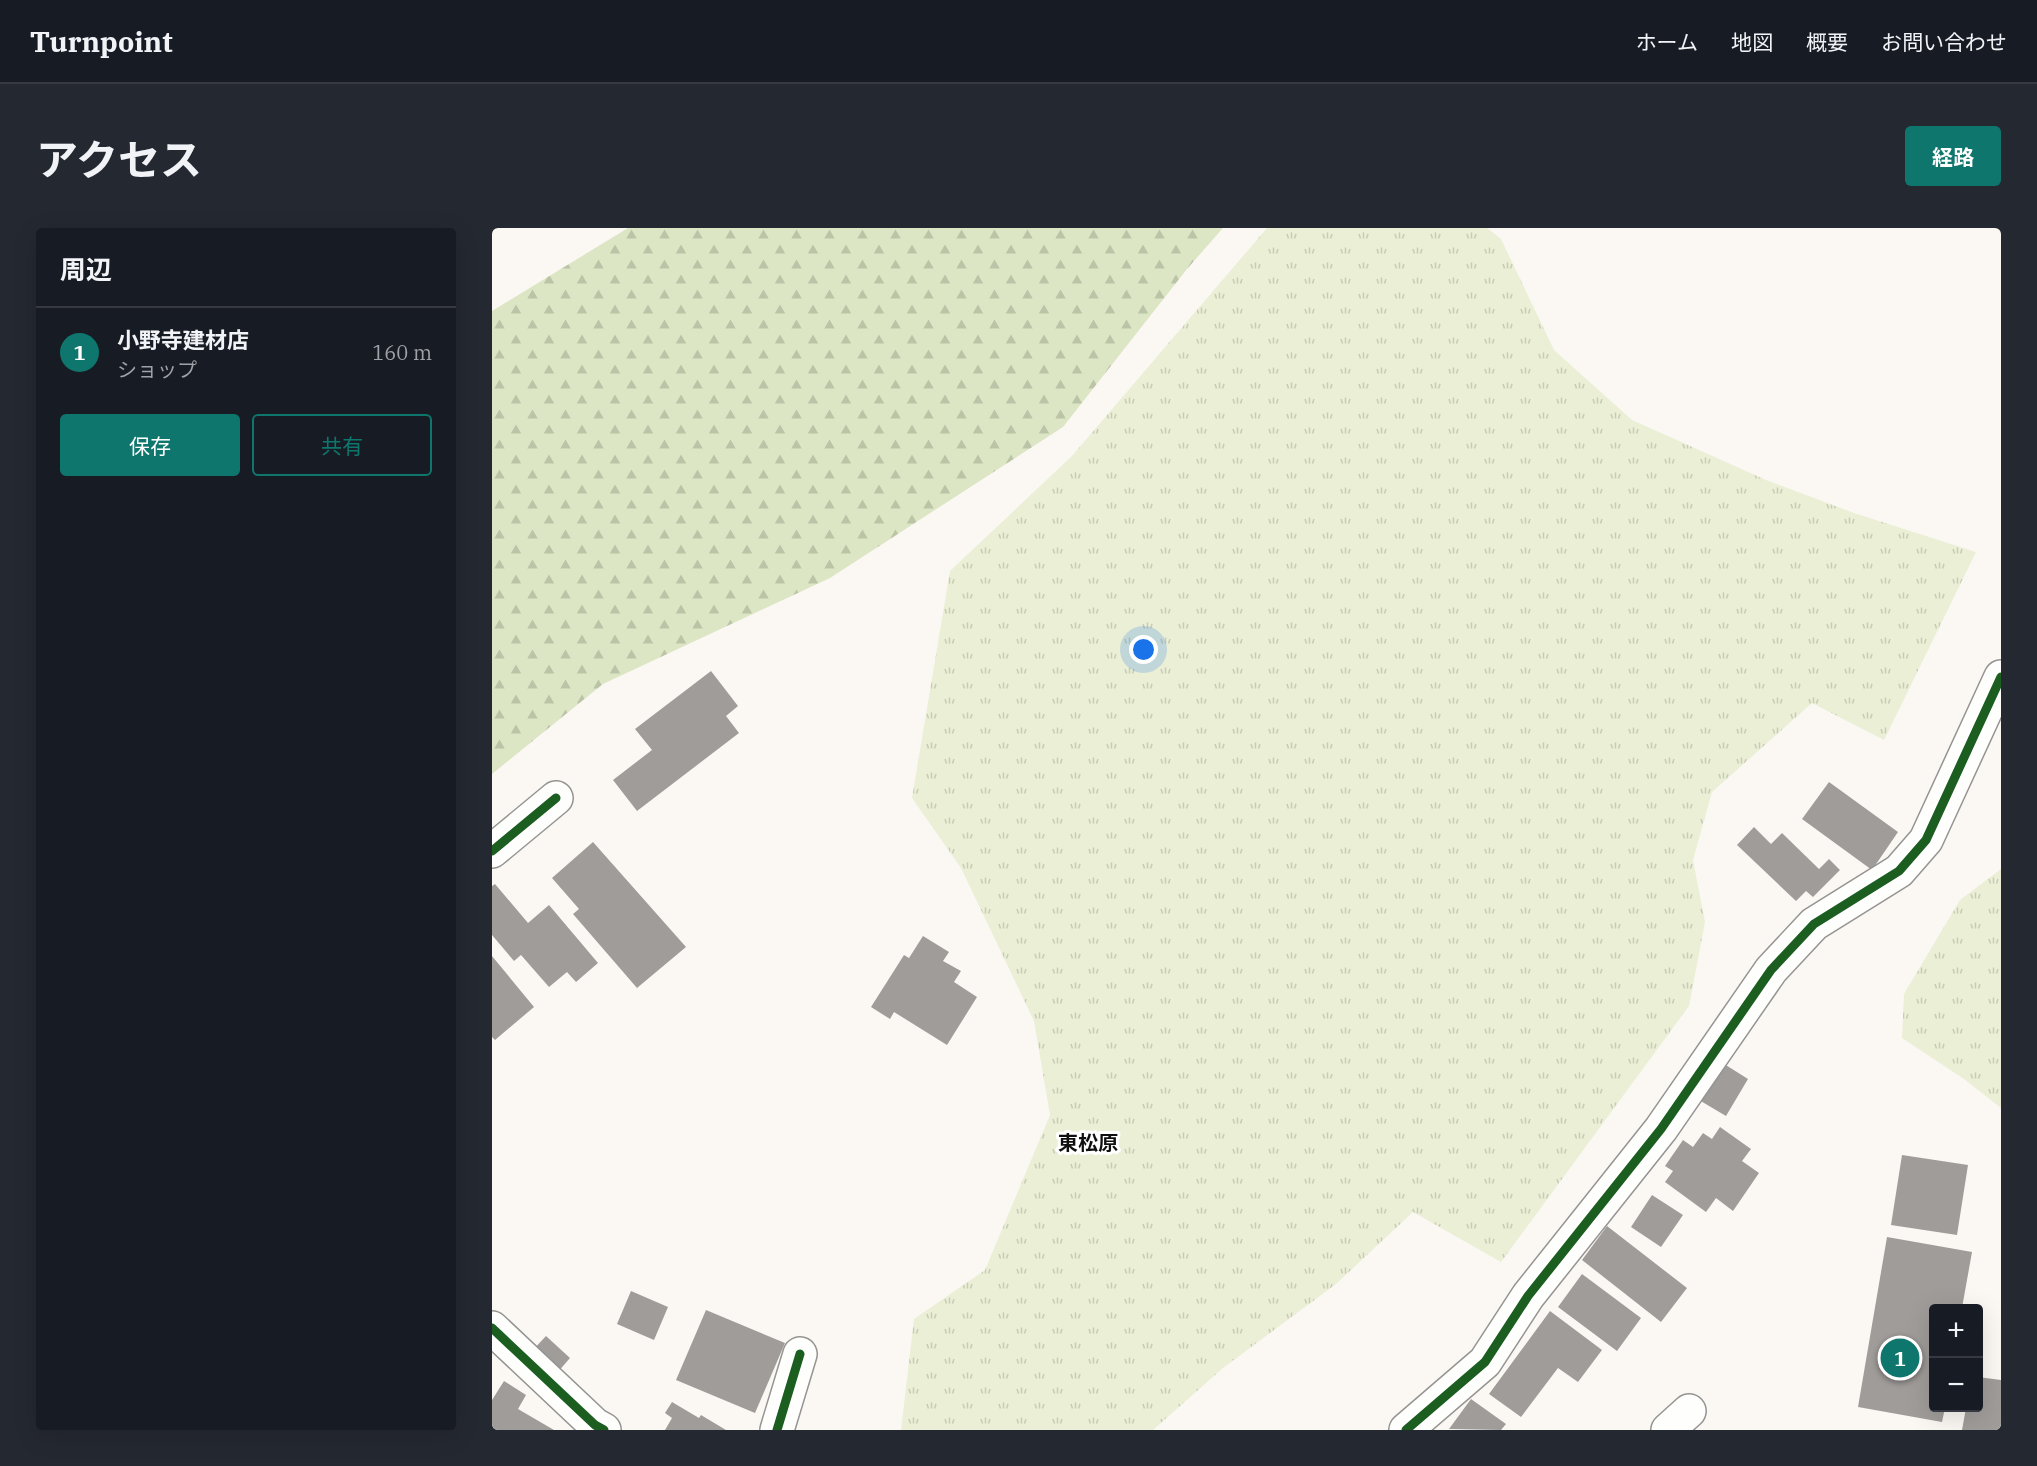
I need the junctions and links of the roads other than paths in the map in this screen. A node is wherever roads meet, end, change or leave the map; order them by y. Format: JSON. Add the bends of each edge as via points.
{"nodes":[{"id":1,"x":2001,"y":677,"type":"edge"},
{"id":2,"x":556,"y":798,"type":"dead end"},
{"id":3,"x":492,"y":851,"type":"edge"},
{"id":4,"x":492,"y":1328,"type":"edge"},
{"id":5,"x":800,"y":1354,"type":"dead end"},
{"id":6,"x":604,"y":1430,"type":"edge"},
{"id":7,"x":777,"y":1430,"type":"edge"},
{"id":8,"x":1406,"y":1430,"type":"edge"}],
"edges":[{"from":1,"to":8,"type":"street","via":[[1926,840],[1899,871],[1814,924],[1771,970],[1661,1129],[1528,1296],[1485,1362]]},
{"from":2,"to":3,"type":"street"},
{"from":4,"to":6,"type":"street"},
{"from":5,"to":7,"type":"street"}]}
